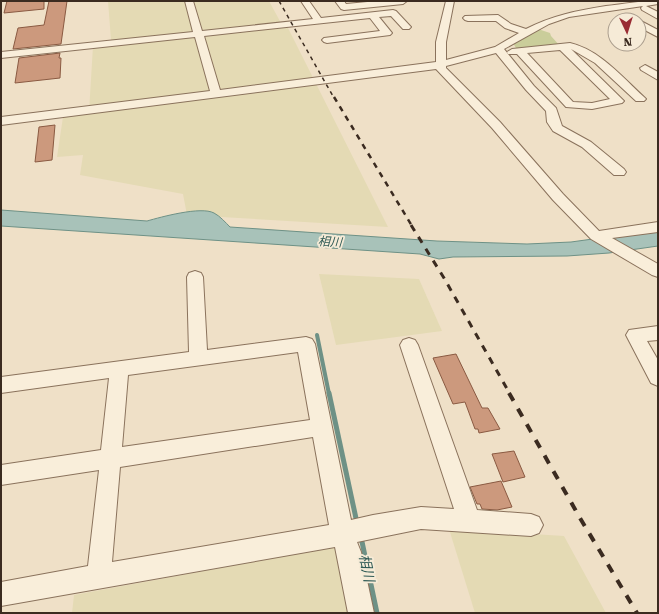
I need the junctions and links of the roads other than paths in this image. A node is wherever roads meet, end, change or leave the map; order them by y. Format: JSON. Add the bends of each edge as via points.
{"nodes":[{"id":1,"x":189,"y":1,"type":"edge"},
{"id":2,"x":305,"y":1,"type":"edge"},
{"id":3,"x":402,"y":1,"type":"edge"},
{"id":4,"x":450,"y":1,"type":"edge"},
{"id":5,"x":658,"y":1,"type":"edge"},
{"id":6,"x":625,"y":3,"type":"edge"},
{"id":7,"x":342,"y":4,"type":"edge"},
{"id":8,"x":645,"y":8,"type":"dead end"},
{"id":9,"x":372,"y":15,"type":"junction"},
{"id":10,"x":658,"y":16,"type":"edge"},
{"id":11,"x":351,"y":17,"type":"junction"},
{"id":12,"x":468,"y":18,"type":"dead end"},
{"id":13,"x":318,"y":20,"type":"junction"},
{"id":14,"x":406,"y":27,"type":"dead end"},
{"id":15,"x":647,"y":28,"type":"edge"},
{"id":16,"x":340,"y":29,"type":"junction"},
{"id":17,"x":526,"y":32,"type":"junction"},
{"id":18,"x":199,"y":34,"type":"junction"},
{"id":19,"x":658,"y":35,"type":"edge"},
{"id":20,"x":647,"y":37,"type":"edge"},
{"id":21,"x":327,"y":40,"type":"dead end"},
{"id":22,"x":563,"y":47,"type":"junction"},
{"id":23,"x":498,"y":49,"type":"junction"},
{"id":24,"x":520,"y":52,"type":"junction"},
{"id":25,"x":1,"y":55,"type":"edge"},
{"id":26,"x":440,"y":65,"type":"junction"},
{"id":27,"x":645,"y":68,"type":"dead end"},
{"id":28,"x":658,"y":77,"type":"edge"},
{"id":29,"x":216,"y":94,"type":"junction"},
{"id":30,"x":640,"y":100,"type":"dead end"},
{"id":31,"x":1,"y":121,"type":"edge"},
{"id":32,"x":619,"y":172,"type":"dead end"},
{"id":33,"x":658,"y":227,"type":"edge"},
{"id":34,"x":596,"y":236,"type":"junction"},
{"id":35,"x":658,"y":271,"type":"edge"},
{"id":36,"x":195,"y":277,"type":"dead end"},
{"id":37,"x":658,"y":332,"type":"edge"},
{"id":38,"x":409,"y":345,"type":"dead end"},
{"id":39,"x":198,"y":358,"type":"junction"},
{"id":40,"x":119,"y":369,"type":"junction"},
{"id":41,"x":658,"y":378,"type":"edge"},
{"id":42,"x":1,"y":385,"type":"edge"},
{"id":43,"x":321,"y":427,"type":"junction"},
{"id":44,"x":111,"y":458,"type":"junction"},
{"id":45,"x":1,"y":475,"type":"edge"},
{"id":46,"x":469,"y":521,"type":"junction"},
{"id":47,"x":531,"y":525,"type":"dead end"},
{"id":48,"x":353,"y":531,"type":"junction"},
{"id":49,"x":99,"y":577,"type":"junction"},
{"id":50,"x":1,"y":594,"type":"edge"},
{"id":51,"x":361,"y":613,"type":"edge"}],
"edges":[{"from":1,"to":18,"type":"street"},
{"from":2,"to":13,"type":"street"},
{"from":3,"to":7,"type":"street"},
{"from":4,"to":26,"type":"street","via":[[451,18],[441,42]]},
{"from":5,"to":6,"type":"street"},
{"from":6,"to":17,"type":"street","via":[[567,15]]},
{"from":7,"to":11,"type":"street"},
{"from":8,"to":10,"type":"street"},
{"from":9,"to":11,"type":"street"},
{"from":9,"to":14,"type":"street","via":[[393,13]]},
{"from":9,"to":16,"type":"street","via":[[387,33]]},
{"from":11,"to":16,"type":"street"},
{"from":12,"to":17,"type":"street","via":[[498,18],[508,26]]},
{"from":13,"to":16,"type":"street"},
{"from":13,"to":18,"type":"street"},
{"from":15,"to":19,"type":"street"},
{"from":16,"to":21,"type":"street"},
{"from":17,"to":23,"type":"street"},
{"from":18,"to":25,"type":"street"},
{"from":18,"to":29,"type":"street"},
{"from":19,"to":20,"type":"street"},
{"from":22,"to":24,"type":"street"},
{"from":22,"to":24,"type":"street","via":[[618,101],[592,106],[570,105]]},
{"from":22,"to":30,"type":"street","via":[[574,47],[596,59]]},
{"from":23,"to":24,"type":"street"},
{"from":23,"to":26,"type":"street"},
{"from":23,"to":32,"type":"street","via":[[552,110],[552,121],[557,128],[593,148]]},
{"from":26,"to":29,"type":"street"},
{"from":26,"to":34,"type":"street"},
{"from":27,"to":28,"type":"street"},
{"from":29,"to":31,"type":"street"},
{"from":33,"to":34,"type":"street"},
{"from":34,"to":35,"type":"street"},
{"from":36,"to":39,"type":"street"},
{"from":37,"to":41,"type":"street","via":[[634,335]]},
{"from":38,"to":46,"type":"street"},
{"from":39,"to":40,"type":"street"},
{"from":39,"to":43,"type":"street","via":[[306,344]]},
{"from":40,"to":42,"type":"street"},
{"from":40,"to":44,"type":"street"},
{"from":43,"to":44,"type":"street"},
{"from":43,"to":48,"type":"street"},
{"from":44,"to":45,"type":"street"},
{"from":44,"to":49,"type":"street"},
{"from":46,"to":47,"type":"street"},
{"from":46,"to":48,"type":"street","via":[[421,518]]},
{"from":48,"to":49,"type":"street"},
{"from":48,"to":51,"type":"street","via":[[349,552]]},
{"from":49,"to":50,"type":"street"}]}
